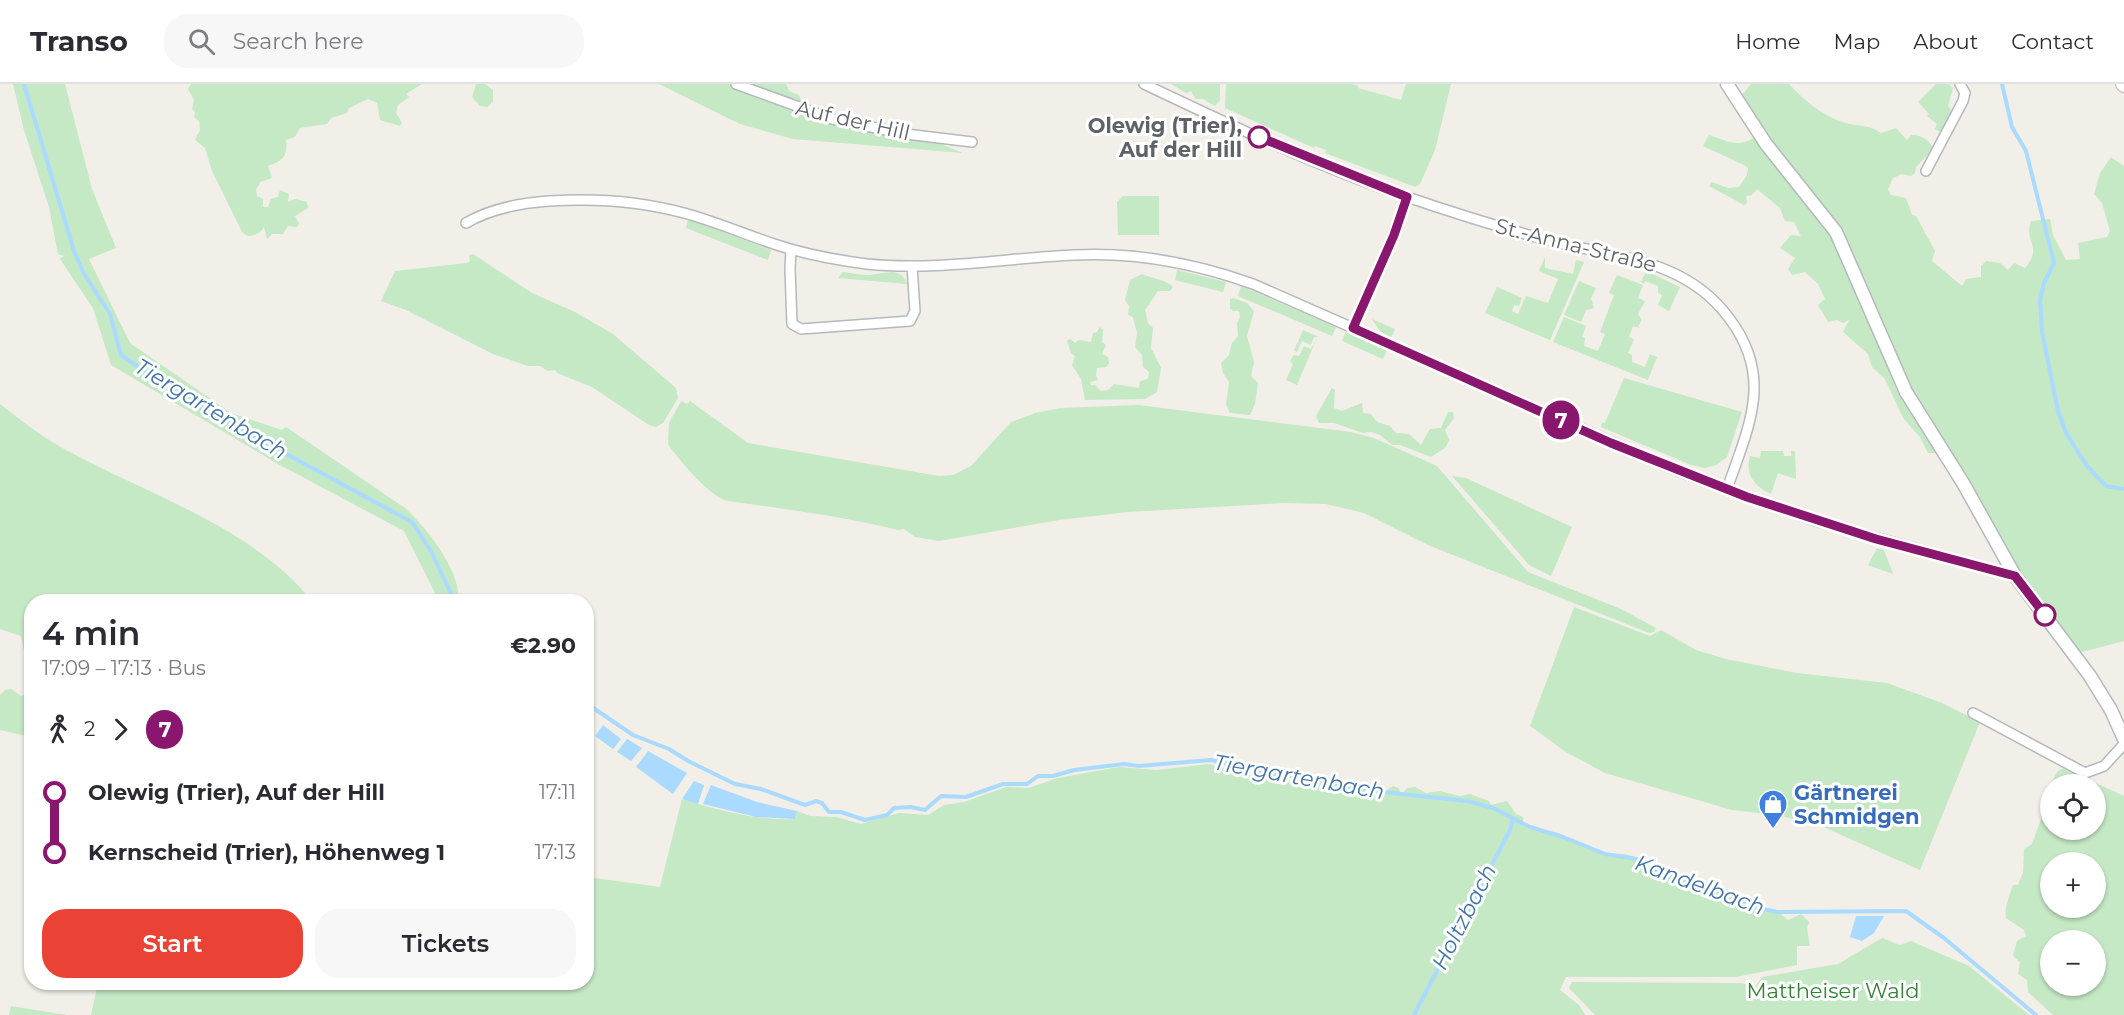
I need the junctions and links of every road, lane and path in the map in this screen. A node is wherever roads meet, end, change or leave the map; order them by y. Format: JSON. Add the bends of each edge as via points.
{"nodes":[{"id":1,"x":736,"y":84,"type":"edge"},
{"id":2,"x":1144,"y":84,"type":"edge"},
{"id":3,"x":1727,"y":84,"type":"edge"},
{"id":4,"x":1960,"y":84,"type":"edge"},
{"id":5,"x":972,"y":142,"type":"dead end"},
{"id":6,"x":1926,"y":171,"type":"dead end"},
{"id":7,"x":1407,"y":197,"type":"junction"},
{"id":8,"x":466,"y":223,"type":"dead end"},
{"id":9,"x":791,"y":250,"type":"junction"},
{"id":10,"x":912,"y":266,"type":"junction"},
{"id":11,"x":1353,"y":328,"type":"junction"},
{"id":12,"x":1727,"y":489,"type":"junction"},
{"id":13,"x":2015,"y":576,"type":"junction"},
{"id":14,"x":1974,"y":713,"type":"dead end"},
{"id":15,"x":2124,"y":738,"type":"edge"},
{"id":16,"x":2124,"y":744,"type":"edge"}],
"edges":[{"from":1,"to":5,"type":"street","name":"Auf der Hill","via":[[832,119]]},
{"from":2,"to":7,"type":"street","name":"St.-Anna-Straße","via":[[1316,163]]},
{"from":3,"to":13,"type":"street","via":[[1766,144],[1836,232],[1906,392]]},
{"from":4,"to":6,"type":"street","via":[[1965,93],[1963,101]]},
{"from":7,"to":11,"type":"street"},
{"from":7,"to":12,"type":"street","name":"St.-Anna-Straße","via":[[1560,243],[1645,260],[1685,278],[1707,294],[1742,339],[1755,378],[1752,411]]},
{"from":8,"to":9,"type":"street","via":[[523,204],[613,201],[684,213]]},
{"from":9,"to":10,"type":"street","via":[[848,261]]},
{"from":9,"to":10,"type":"street","via":[[792,324],[801,329],[910,321],[915,311]]},
{"from":10,"to":11,"type":"street","via":[[1076,255],[1152,259],[1233,277]]},
{"from":11,"to":12,"type":"street","via":[[1611,443]]},
{"from":12,"to":13,"type":"street","via":[[1816,521]]},
{"from":13,"to":15,"type":"street","via":[[2095,685]]},
{"from":14,"to":16,"type":"street","via":[[2085,773],[2104,766]]}]}
